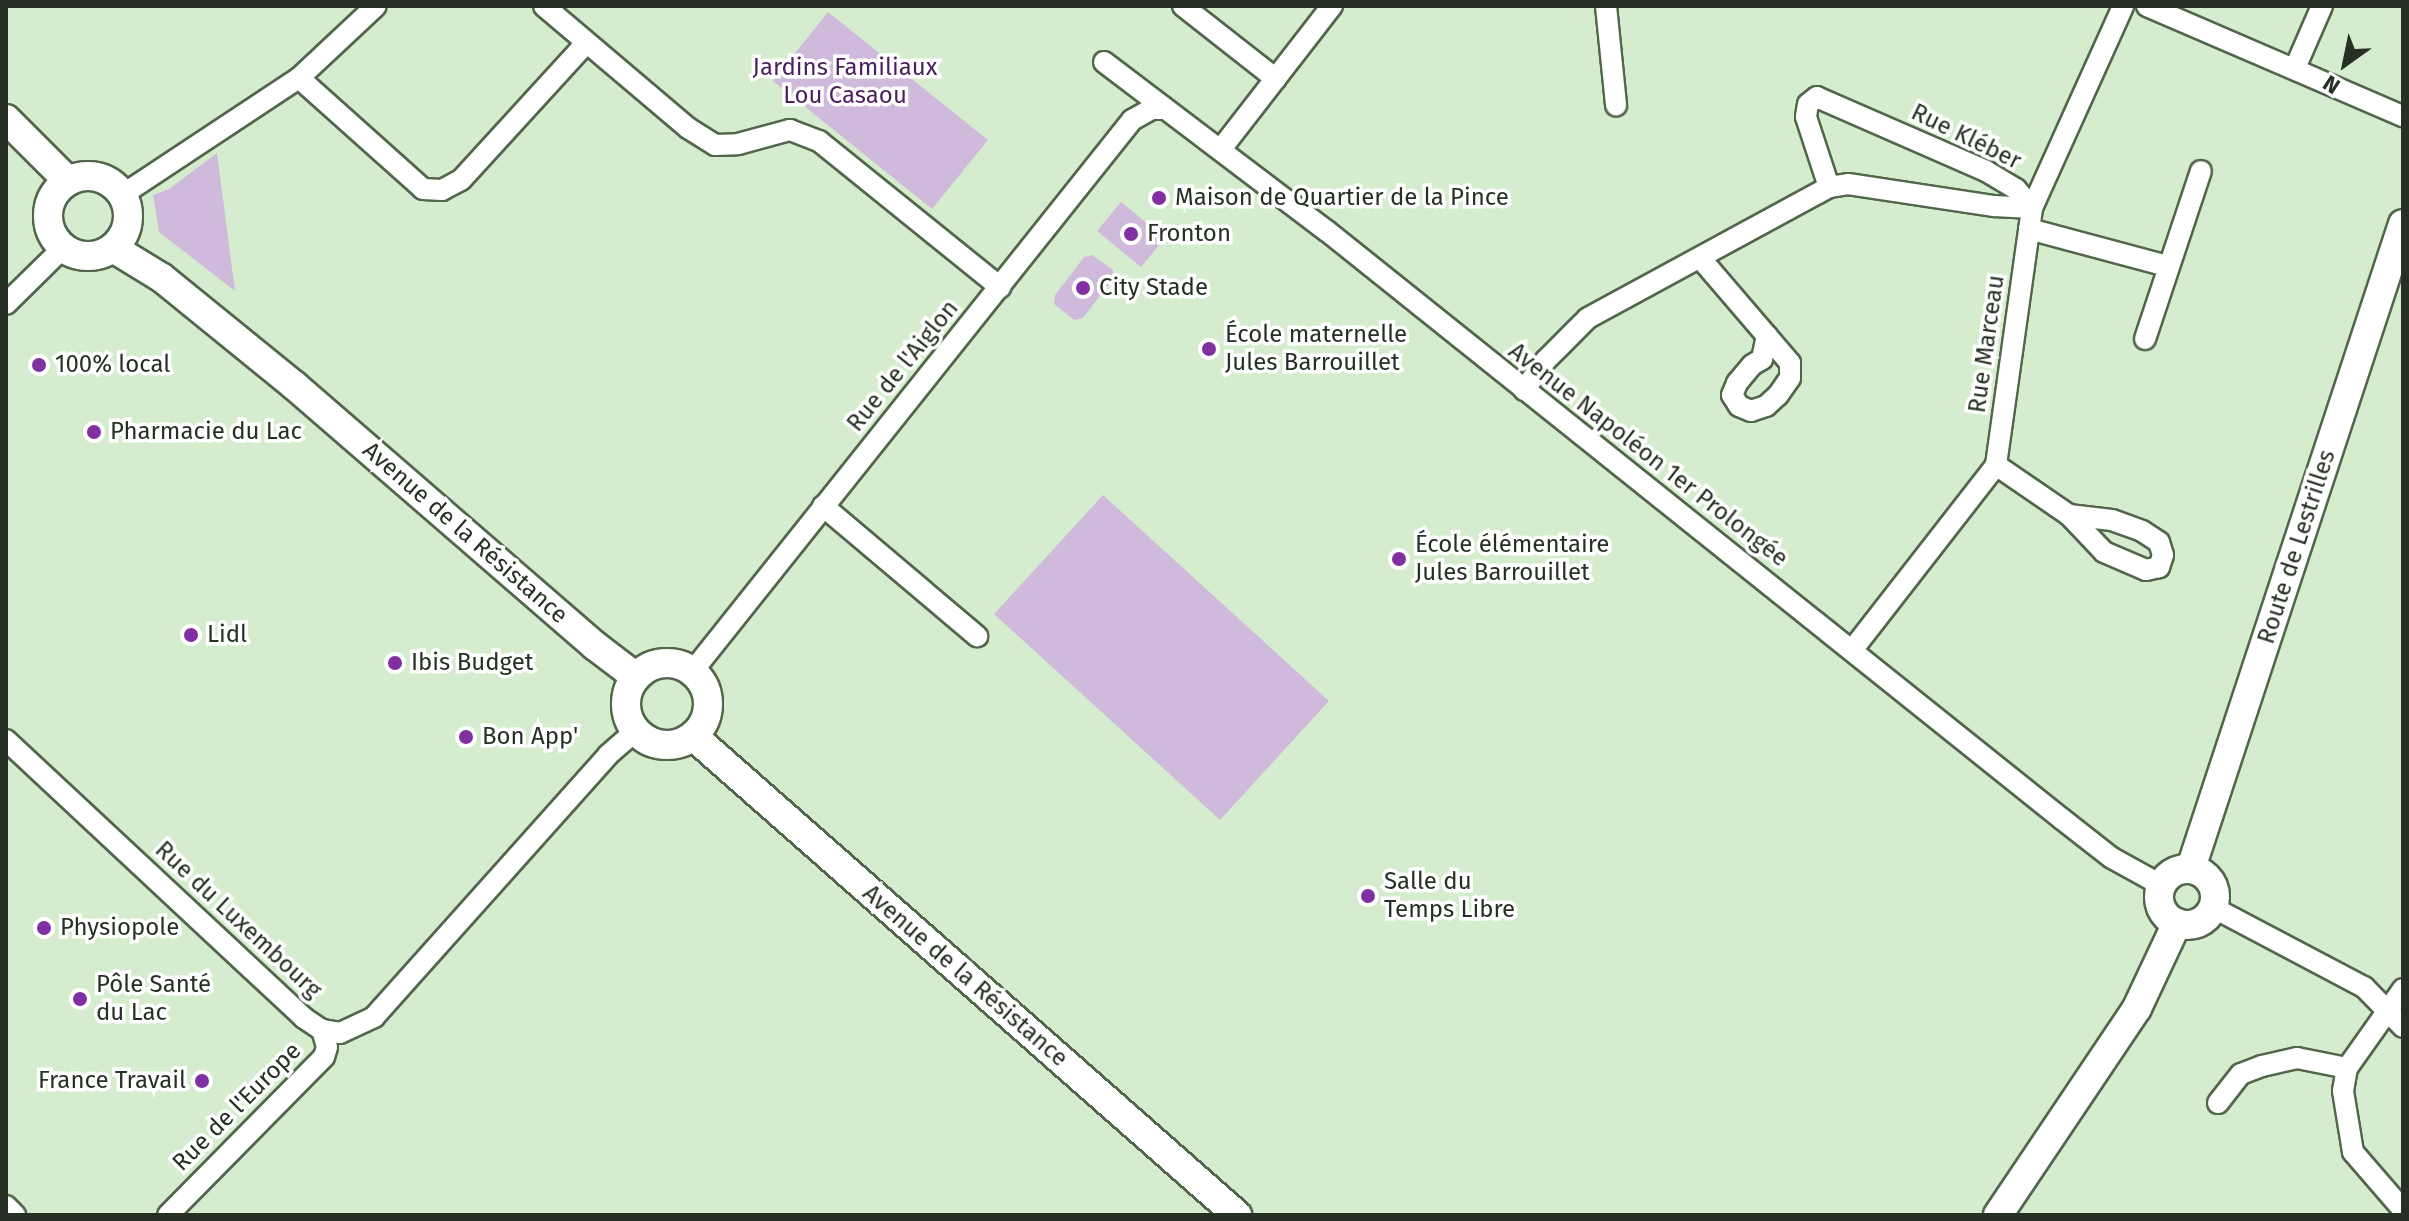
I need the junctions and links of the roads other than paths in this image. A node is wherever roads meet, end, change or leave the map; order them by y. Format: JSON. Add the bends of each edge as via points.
{"nodes":[{"id":1,"x":376,"y":6,"type":"edge"},
{"id":2,"x":544,"y":6,"type":"edge"},
{"id":3,"x":1183,"y":6,"type":"edge"},
{"id":4,"x":1332,"y":6,"type":"edge"},
{"id":5,"x":1606,"y":6,"type":"edge"},
{"id":6,"x":2123,"y":6,"type":"edge"},
{"id":7,"x":2147,"y":6,"type":"edge"},
{"id":8,"x":2322,"y":6,"type":"edge"},
{"id":9,"x":586,"y":43,"type":"junction"},
{"id":10,"x":1104,"y":62,"type":"dead end"},
{"id":11,"x":2295,"y":68,"type":"junction"},
{"id":12,"x":299,"y":78,"type":"junction"},
{"id":13,"x":1276,"y":79,"type":"junction"},
{"id":14,"x":1616,"y":105,"type":"dead end"},
{"id":15,"x":1164,"y":109,"type":"junction"},
{"id":16,"x":2403,"y":116,"type":"edge"},
{"id":17,"x":6,"y":119,"type":"edge"},
{"id":18,"x":6,"y":141,"type":"edge"},
{"id":19,"x":1221,"y":149,"type":"junction"},
{"id":20,"x":2201,"y":171,"type":"dead end"},
{"id":21,"x":1829,"y":187,"type":"junction"},
{"id":22,"x":60,"y":188,"type":"junction"},
{"id":23,"x":122,"y":195,"type":"junction"},
{"id":24,"x":2032,"y":208,"type":"junction"},
{"id":25,"x":2403,"y":224,"type":"edge"},
{"id":26,"x":2029,"y":229,"type":"junction"},
{"id":27,"x":119,"y":240,"type":"junction"},
{"id":28,"x":63,"y":248,"type":"junction"},
{"id":29,"x":1701,"y":259,"type":"junction"},
{"id":30,"x":2167,"y":266,"type":"junction"},
{"id":31,"x":1000,"y":287,"type":"junction"},
{"id":32,"x":6,"y":304,"type":"edge"},
{"id":33,"x":1767,"y":336,"type":"dead end"},
{"id":34,"x":2145,"y":339,"type":"dead end"},
{"id":35,"x":1524,"y":390,"type":"junction"},
{"id":36,"x":1996,"y":465,"type":"junction"},
{"id":37,"x":823,"y":506,"type":"junction"},
{"id":38,"x":2069,"y":515,"type":"dead end"},
{"id":39,"x":977,"y":636,"type":"dead end"},
{"id":40,"x":1853,"y":649,"type":"junction"},
{"id":41,"x":692,"y":672,"type":"junction"},
{"id":42,"x":636,"y":677,"type":"junction"},
{"id":43,"x":636,"y":731,"type":"junction"},
{"id":44,"x":693,"y":736,"type":"junction"},
{"id":45,"x":6,"y":740,"type":"edge"},
{"id":46,"x":2191,"y":868,"type":"junction"},
{"id":47,"x":2161,"y":885,"type":"junction"},
{"id":48,"x":2214,"y":908,"type":"junction"},
{"id":49,"x":2177,"y":923,"type":"junction"},
{"id":50,"x":2403,"y":989,"type":"edge"},
{"id":51,"x":2388,"y":1009,"type":"junction"},
{"id":52,"x":2403,"y":1027,"type":"edge"},
{"id":53,"x":322,"y":1030,"type":"junction"},
{"id":54,"x":2347,"y":1068,"type":"junction"},
{"id":55,"x":2218,"y":1103,"type":"dead end"},
{"id":56,"x":6,"y":1206,"type":"edge"},
{"id":57,"x":2403,"y":1210,"type":"edge"},
{"id":58,"x":15,"y":1215,"type":"edge"},
{"id":59,"x":168,"y":1215,"type":"edge"},
{"id":60,"x":1237,"y":1215,"type":"edge"},
{"id":61,"x":1998,"y":1215,"type":"edge"}],
"edges":[{"from":1,"to":12,"type":"street"},
{"from":2,"to":9,"type":"street"},
{"from":3,"to":13,"type":"street"},
{"from":4,"to":13,"type":"street"},
{"from":5,"to":14,"type":"street"},
{"from":6,"to":24,"type":"street","name":"Rue Marceau"},
{"from":7,"to":11,"type":"street"},
{"from":8,"to":11,"type":"street"},
{"from":9,"to":12,"type":"street","via":[[461,180],[442,190],[423,189]]},
{"from":9,"to":31,"type":"street","via":[[715,145],[790,130],[819,141]]},
{"from":10,"to":15,"type":"street","name":"Avenue Napoléon 1er Prolongée"},
{"from":11,"to":16,"type":"street"},
{"from":12,"to":23,"type":"street"},
{"from":13,"to":19,"type":"street"},
{"from":15,"to":19,"type":"street","name":"Avenue Napoléon 1er Prolongée"},
{"from":15,"to":31,"type":"street","name":"Rue de l'Aiglon","via":[[1142,112],[1132,120]]},
{"from":17,"to":22,"type":"main road"},
{"from":18,"to":22,"type":"main road"},
{"from":19,"to":35,"type":"street","name":"Avenue Napoléon 1er Prolongée"},
{"from":20,"to":30,"type":"street"},
{"from":21,"to":24,"type":"street","name":"Rue Kléber","via":[[1848,184]]},
{"from":21,"to":24,"type":"street","name":"Rue Kléber","via":[[1806,117],[1808,104],[1817,97],[1986,171],[2016,189]]},
{"from":21,"to":29,"type":"street","name":"Rue Kléber"},
{"from":22,"to":23,"type":"main road","via":[[92,176]]},
{"from":22,"to":28,"type":"main road","via":[[48,206],[49,229]]},
{"from":23,"to":27,"type":"main road","via":[[127,207]]},
{"from":24,"to":26,"type":"street","name":"Rue Marceau"},
{"from":25,"to":46,"type":"main road","name":"Route de Lestrilles"},
{"from":26,"to":30,"type":"street"},
{"from":26,"to":36,"type":"street","name":"Rue Marceau"},
{"from":27,"to":28,"type":"main road","via":[[88,257]]},
{"from":27,"to":42,"type":"main road","name":"Avenue de la Résistance"},
{"from":28,"to":32,"type":"street"},
{"from":29,"to":33,"type":"street"},
{"from":29,"to":35,"type":"street","name":"Rue Kléber","via":[[1588,318]]},
{"from":30,"to":34,"type":"street"},
{"from":31,"to":37,"type":"street","name":"Rue de l'Aiglon"},
{"from":35,"to":40,"type":"street","name":"Avenue Napoléon 1er Prolongée"},
{"from":36,"to":38,"type":"street"},
{"from":36,"to":40,"type":"street","name":"Rue Marceau"},
{"from":37,"to":39,"type":"street"},
{"from":37,"to":41,"type":"street","name":"Rue de l'Aiglon"},
{"from":40,"to":47,"type":"street","name":"Avenue Napoléon 1er Prolongée","via":[[2112,858]]},
{"from":41,"to":42,"type":"main road","via":[[657,665]]},
{"from":41,"to":44,"type":"main road","via":[[708,703]]},
{"from":42,"to":43,"type":"main road","via":[[626,704]]},
{"from":43,"to":44,"type":"main road","via":[[664,745]]},
{"from":43,"to":53,"type":"street","name":"Rue du Luxembourg","via":[[598,765],[374,1017],[340,1033]]},
{"from":44,"to":60,"type":"main road","name":"Avenue de la Résistance"},
{"from":45,"to":53,"type":"street","name":"Rue du Luxembourg"},
{"from":46,"to":47,"type":"main road","via":[[2170,874]]},
{"from":46,"to":48,"type":"main road","via":[[2209,878]]},
{"from":47,"to":49,"type":"main road","via":[[2160,903]]},
{"from":48,"to":49,"type":"main road","via":[[2194,924]]},
{"from":48,"to":51,"type":"street","via":[[2364,987]]},
{"from":49,"to":61,"type":"main road","via":[[2137,1008]]},
{"from":50,"to":51,"type":"street"},
{"from":51,"to":52,"type":"street"},
{"from":51,"to":54,"type":"street"},
{"from":53,"to":59,"type":"street","name":"Rue de l'Europe","via":[[324,1057]]},
{"from":54,"to":55,"type":"street","via":[[2297,1058],[2262,1066],[2241,1074]]},
{"from":54,"to":57,"type":"street","via":[[2343,1091],[2353,1152]]},
{"from":56,"to":58,"type":"street"}]}
